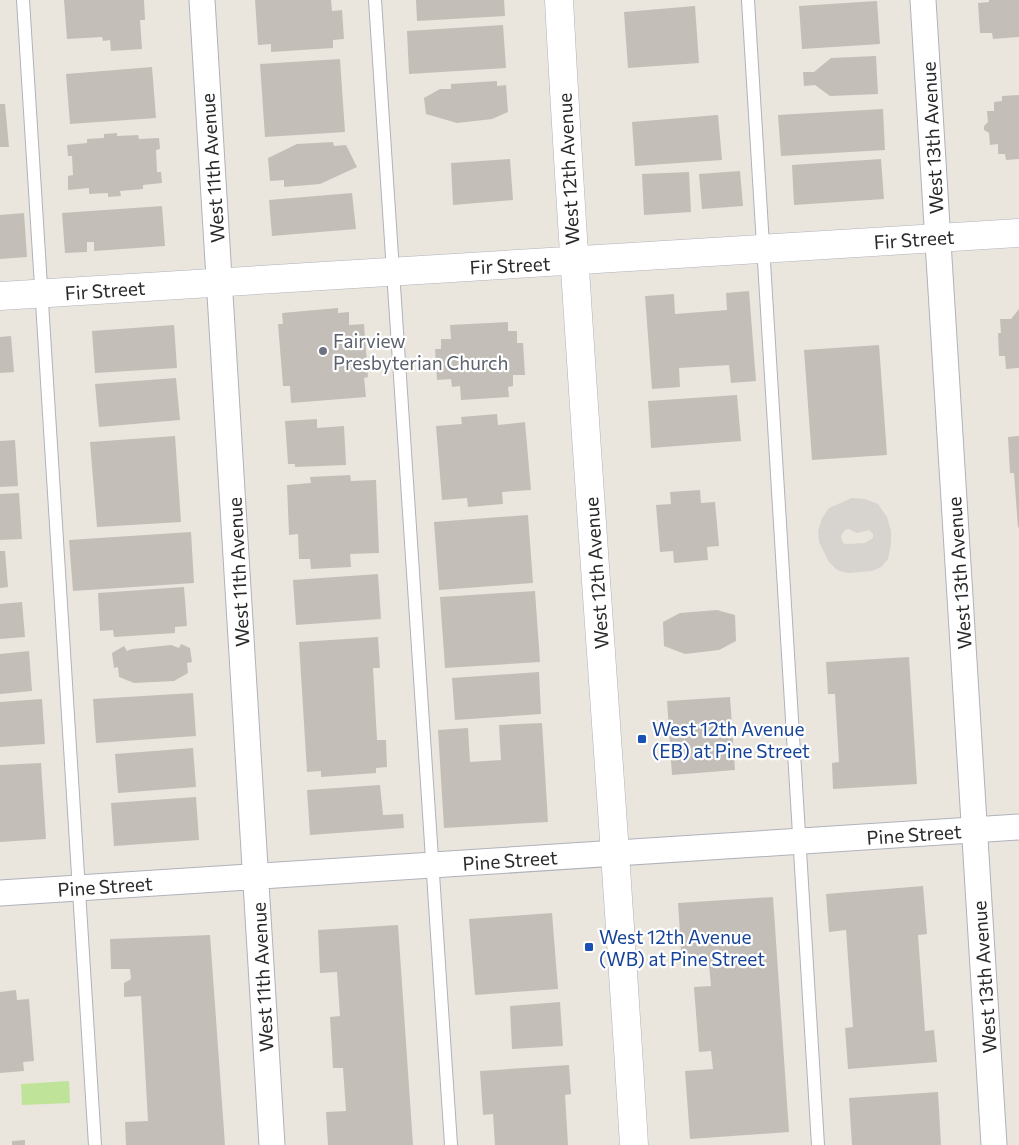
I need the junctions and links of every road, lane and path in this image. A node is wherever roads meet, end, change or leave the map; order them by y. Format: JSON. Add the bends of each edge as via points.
{"nodes":[{"id":1,"x":22,"y":0,"type":"edge"},
{"id":2,"x":202,"y":0,"type":"edge"},
{"id":3,"x":375,"y":0,"type":"edge"},
{"id":4,"x":559,"y":0,"type":"edge"},
{"id":5,"x":748,"y":0,"type":"edge"},
{"id":6,"x":923,"y":0,"type":"edge"},
{"id":7,"x":1019,"y":233,"type":"edge"},
{"id":8,"x":938,"y":238,"type":"junction"},
{"id":9,"x":763,"y":249,"type":"junction"},
{"id":10,"x":573,"y":261,"type":"junction"},
{"id":11,"x":394,"y":272,"type":"junction"},
{"id":12,"x":219,"y":283,"type":"junction"},
{"id":13,"x":41,"y":294,"type":"junction"},
{"id":14,"x":0,"y":296,"type":"edge"},
{"id":15,"x":1019,"y":827,"type":"edge"},
{"id":16,"x":975,"y":830,"type":"junction"},
{"id":17,"x":799,"y":842,"type":"junction"},
{"id":18,"x":616,"y":853,"type":"junction"},
{"id":19,"x":433,"y":865,"type":"junction"},
{"id":20,"x":256,"y":876,"type":"junction"},
{"id":21,"x":79,"y":888,"type":"junction"},
{"id":22,"x":0,"y":893,"type":"edge"},
{"id":23,"x":95,"y":1145,"type":"edge"},
{"id":24,"x":272,"y":1145,"type":"edge"},
{"id":25,"x":451,"y":1145,"type":"edge"},
{"id":26,"x":634,"y":1145,"type":"edge"},
{"id":27,"x":818,"y":1145,"type":"edge"},
{"id":28,"x":994,"y":1145,"type":"edge"}],
"edges":[{"from":1,"to":13,"type":"lane"},
{"from":2,"to":12,"type":"street","name":"West 11th Avenue"},
{"from":3,"to":11,"type":"lane"},
{"from":4,"to":10,"type":"street","name":"West 12th Avenue"},
{"from":5,"to":9,"type":"lane"},
{"from":6,"to":8,"type":"street","name":"West 13th Avenue"},
{"from":7,"to":8,"type":"street","name":"Fir Street"},
{"from":8,"to":9,"type":"street","name":"Fir Street"},
{"from":8,"to":16,"type":"street","name":"West 13th Avenue"},
{"from":9,"to":10,"type":"street","name":"Fir Street"},
{"from":9,"to":17,"type":"lane"},
{"from":10,"to":11,"type":"street","name":"Fir Street"},
{"from":10,"to":18,"type":"street","name":"West 12th Avenue"},
{"from":11,"to":12,"type":"street","name":"Fir Street"},
{"from":11,"to":19,"type":"lane"},
{"from":12,"to":13,"type":"street","name":"Fir Street"},
{"from":12,"to":20,"type":"street","name":"West 11th Avenue"},
{"from":13,"to":14,"type":"street","name":"Fir Street"},
{"from":13,"to":21,"type":"lane"},
{"from":15,"to":16,"type":"street","name":"Pine Street"},
{"from":16,"to":17,"type":"street","name":"Pine Street"},
{"from":16,"to":28,"type":"street","name":"West 13th Avenue"},
{"from":17,"to":18,"type":"street","name":"Pine Street"},
{"from":17,"to":27,"type":"lane"},
{"from":18,"to":19,"type":"street","name":"Pine Street"},
{"from":18,"to":26,"type":"street","name":"West 12th Avenue"},
{"from":19,"to":20,"type":"street","name":"Pine Street"},
{"from":19,"to":25,"type":"lane"},
{"from":20,"to":21,"type":"street","name":"Pine Street"},
{"from":20,"to":24,"type":"street","name":"West 11th Avenue"},
{"from":21,"to":22,"type":"street","name":"Pine Street"},
{"from":21,"to":23,"type":"lane"}]}
